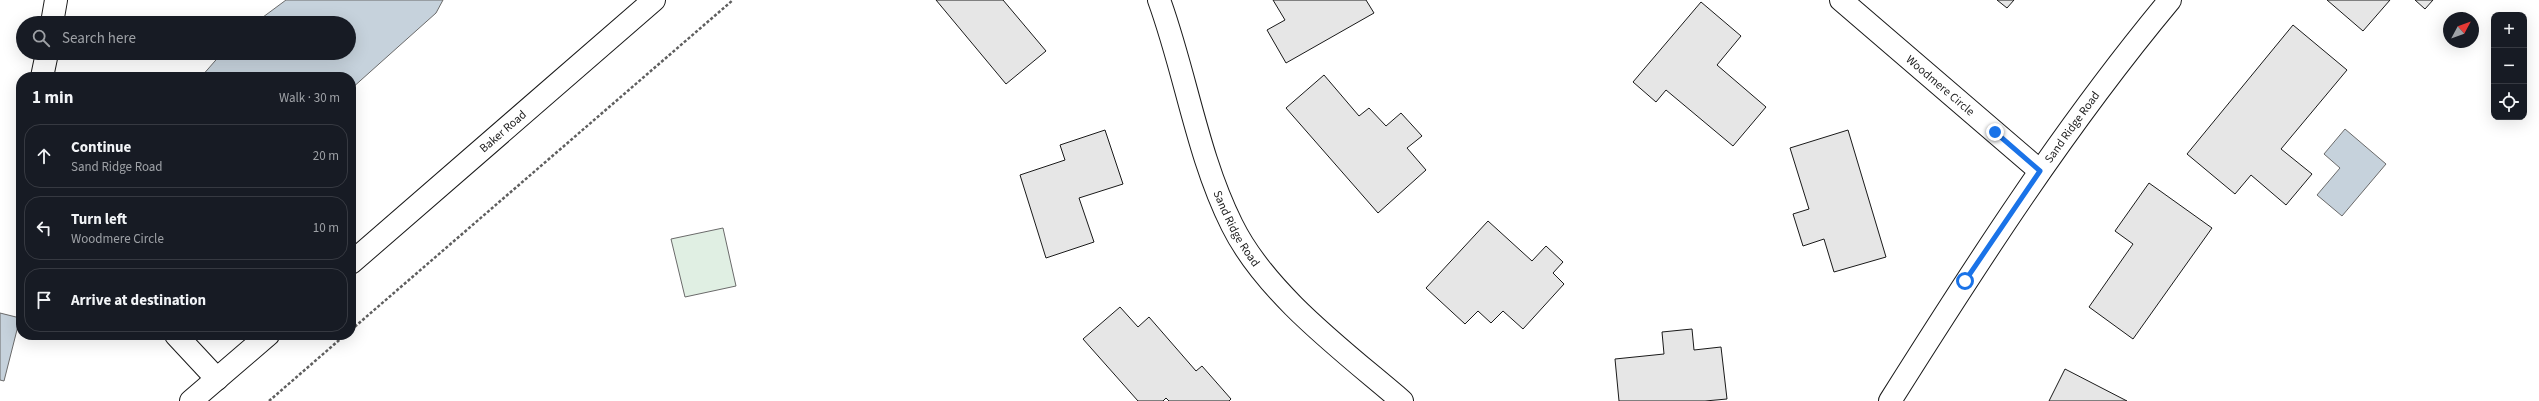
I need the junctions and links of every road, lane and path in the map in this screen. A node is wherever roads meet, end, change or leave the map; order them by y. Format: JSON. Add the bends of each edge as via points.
{"nodes":[{"id":1,"x":56,"y":0,"type":"edge"},
{"id":2,"x":654,"y":0,"type":"edge"},
{"id":3,"x":733,"y":0,"type":"edge"},
{"id":4,"x":1160,"y":0,"type":"edge"},
{"id":5,"x":1841,"y":0,"type":"edge"},
{"id":6,"x":2170,"y":0,"type":"edge"},
{"id":7,"x":53,"y":16,"type":"edge"},
{"id":8,"x":46,"y":60,"type":"edge"},
{"id":9,"x":43,"y":72,"type":"edge"},
{"id":10,"x":2040,"y":171,"type":"junction"},
{"id":11,"x":356,"y":259,"type":"edge"},
{"id":12,"x":356,"y":326,"type":"edge"},
{"id":13,"x":181,"y":340,"type":"edge"},
{"id":14,"x":262,"y":340,"type":"edge"},
{"id":15,"x":339,"y":340,"type":"edge"},
{"id":16,"x":217,"y":379,"type":"junction"},
{"id":17,"x":191,"y":401,"type":"edge"},
{"id":18,"x":269,"y":401,"type":"edge"},
{"id":19,"x":1402,"y":401,"type":"edge"},
{"id":20,"x":1890,"y":401,"type":"edge"}],
"edges":[{"from":1,"to":7,"type":"street"},
{"from":2,"to":11,"type":"street","name":"Baker Road"},
{"from":3,"to":12,"type":"path"},
{"from":4,"to":19,"type":"street","name":"Sand Ridge Road","via":[[1211,172],[1232,226],[1265,274],[1304,316]]},
{"from":5,"to":10,"type":"street","name":"Woodmere Circle"},
{"from":6,"to":10,"type":"street","name":"Sand Ridge Road","via":[[2071,126]]},
{"from":8,"to":9,"type":"street"},
{"from":10,"to":20,"type":"street","name":"Sand Ridge Road","via":[[1973,268]]},
{"from":13,"to":16,"type":"street"},
{"from":14,"to":16,"type":"street"},
{"from":15,"to":18,"type":"path"},
{"from":16,"to":17,"type":"street"}]}
